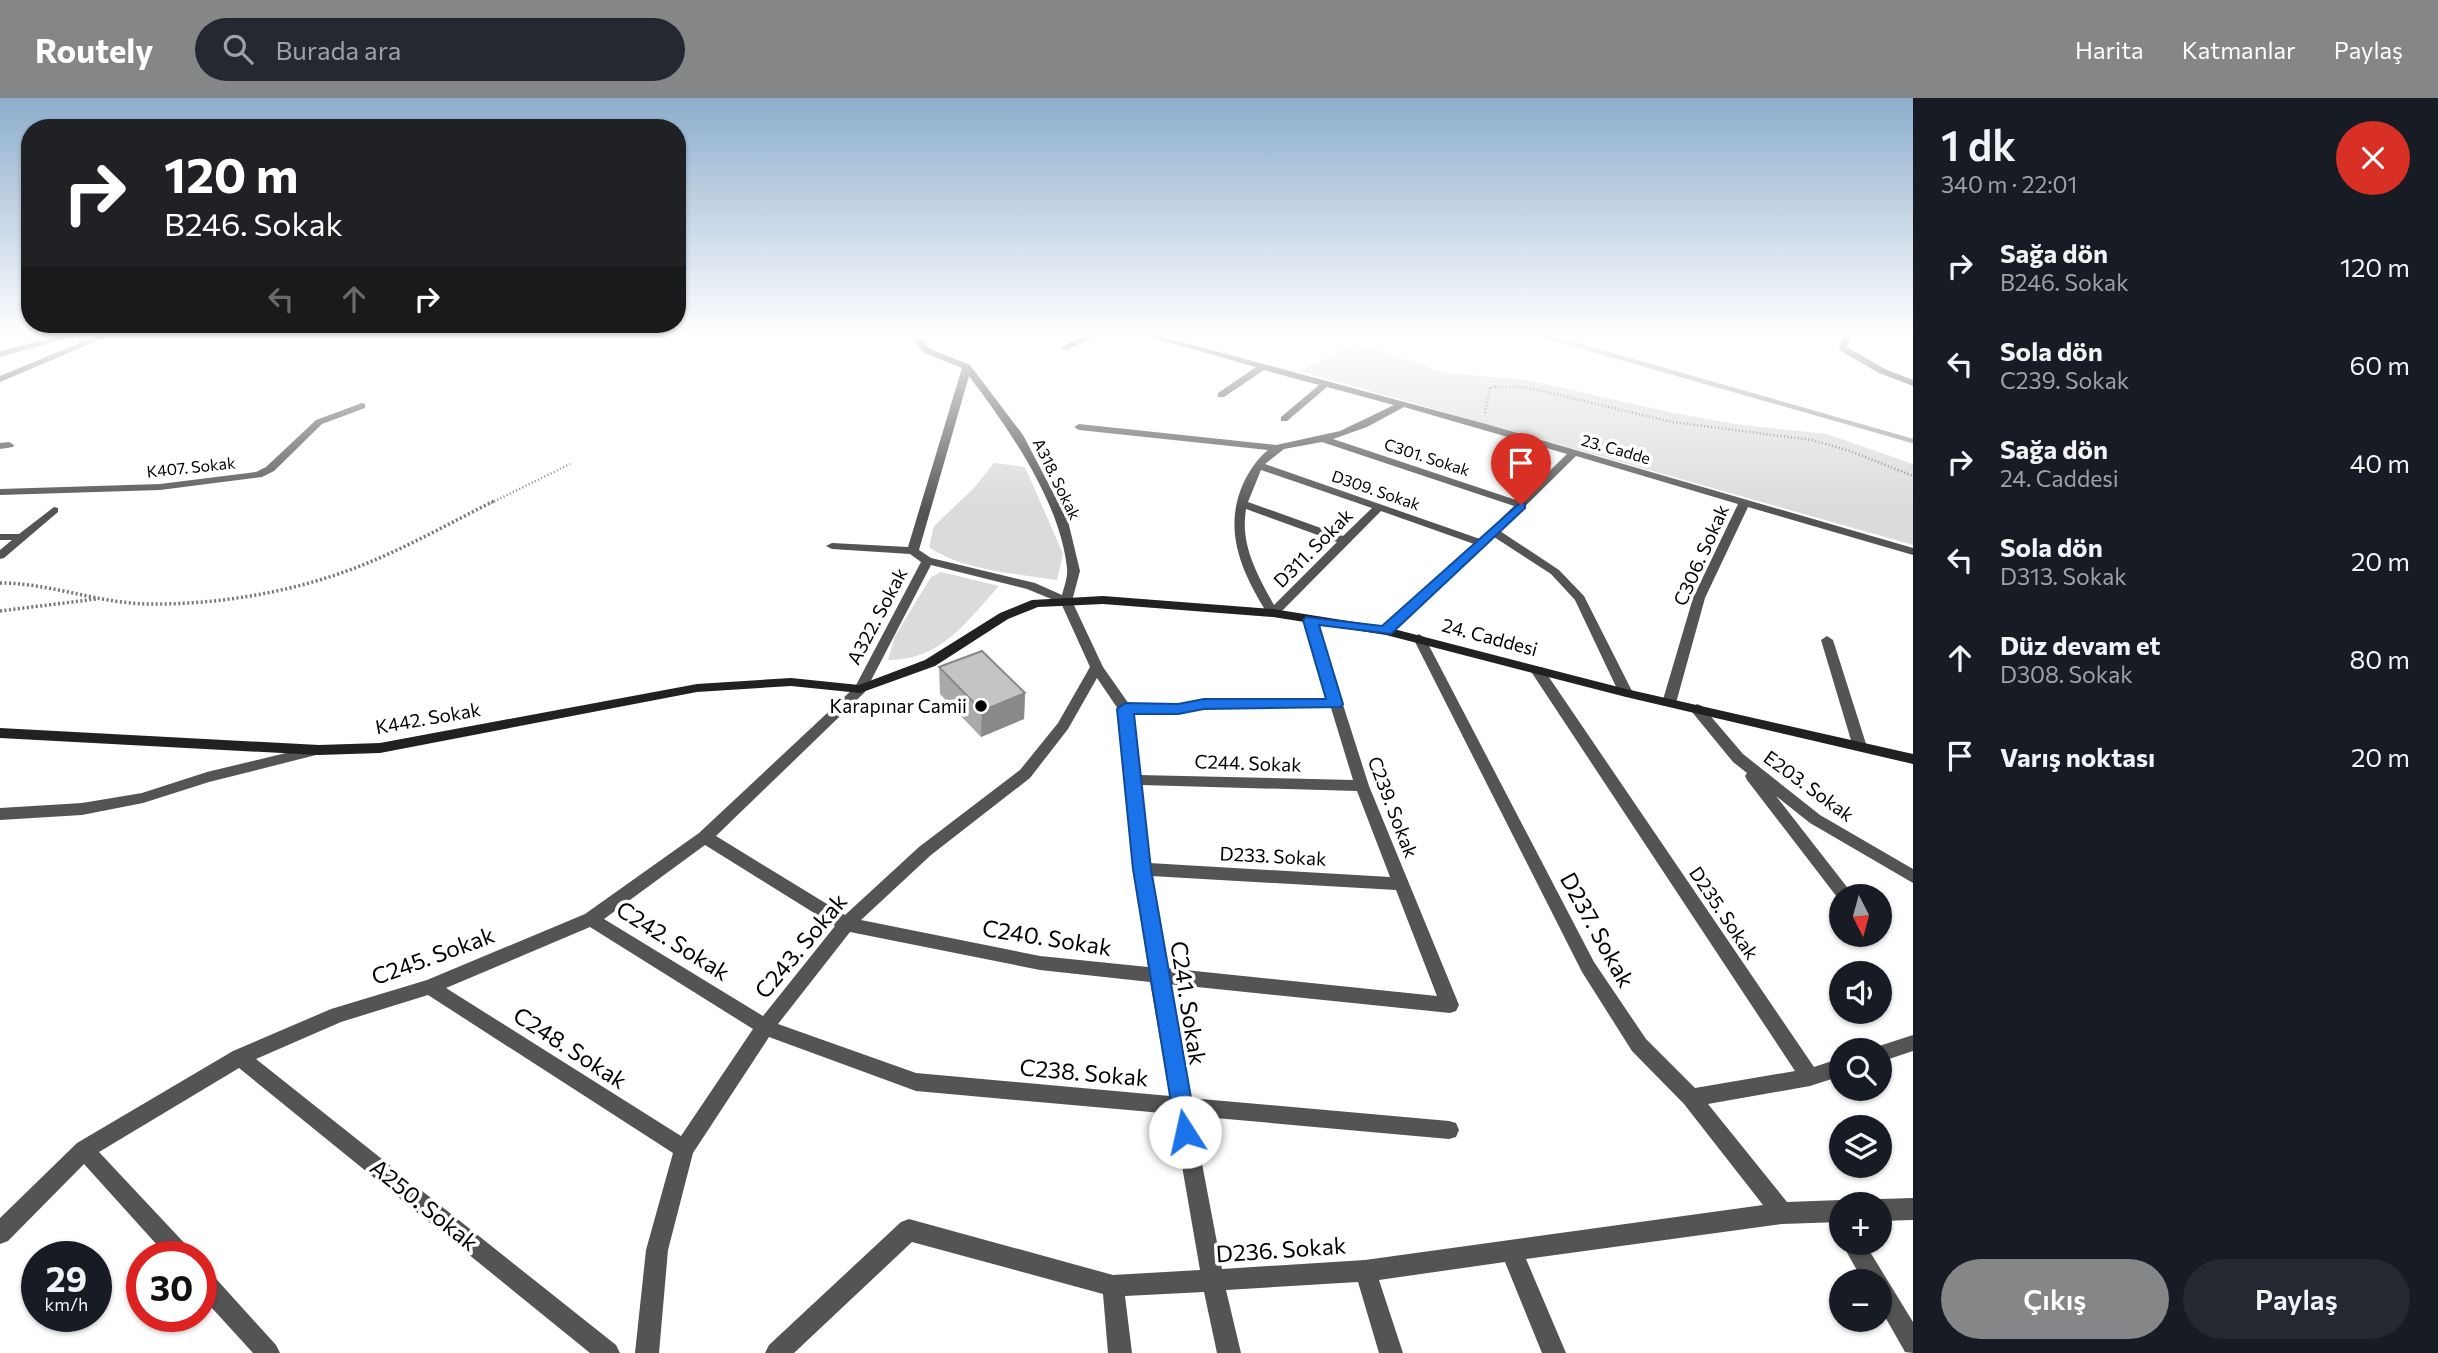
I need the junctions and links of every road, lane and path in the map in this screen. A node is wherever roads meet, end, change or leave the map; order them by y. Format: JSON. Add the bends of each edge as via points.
{"nodes":[{"id":1,"x":960,"y":394,"type":"edge"},
{"id":2,"x":987,"y":394,"type":"edge"},
{"id":3,"x":1314,"y":394,"type":"edge"},
{"id":4,"x":1357,"y":394,"type":"edge"},
{"id":5,"x":1489,"y":394,"type":"edge"},
{"id":6,"x":1552,"y":394,"type":"edge"},
{"id":7,"x":1401,"y":405,"type":"junction"},
{"id":8,"x":362,"y":406,"type":"dead end"},
{"id":9,"x":1284,"y":419,"type":"dead end"},
{"id":10,"x":1483,"y":426,"type":"junction"},
{"id":11,"x":1079,"y":427,"type":"dead end"},
{"id":12,"x":1323,"y":439,"type":"junction"},
{"id":13,"x":1277,"y":448,"type":"junction"},
{"id":14,"x":1574,"y":453,"type":"junction"},
{"id":15,"x":570,"y":464,"type":"dead end"},
{"id":16,"x":1260,"y":466,"type":"junction"},
{"id":17,"x":1913,"y":476,"type":"edge"},
{"id":18,"x":0,"y":492,"type":"edge"},
{"id":19,"x":1243,"y":503,"type":"junction"},
{"id":20,"x":1744,"y":503,"type":"junction"},
{"id":21,"x":1521,"y":505,"type":"junction"},
{"id":22,"x":1379,"y":507,"type":"junction"},
{"id":23,"x":54,"y":510,"type":"dead end"},
{"id":24,"x":1494,"y":532,"type":"junction"},
{"id":25,"x":0,"y":537,"type":"edge"},
{"id":26,"x":22,"y":537,"type":"junction"},
{"id":27,"x":1345,"y":541,"type":"junction"},
{"id":28,"x":1482,"y":543,"type":"junction"},
{"id":29,"x":832,"y":546,"type":"dead end"},
{"id":30,"x":914,"y":551,"type":"junction"},
{"id":31,"x":1913,"y":552,"type":"edge"},
{"id":32,"x":0,"y":556,"type":"edge"},
{"id":33,"x":928,"y":561,"type":"junction"},
{"id":34,"x":0,"y":583,"type":"edge"},
{"id":35,"x":101,"y":599,"type":"junction"},
{"id":36,"x":1066,"y":601,"type":"junction"},
{"id":37,"x":0,"y":611,"type":"edge"},
{"id":38,"x":1273,"y":613,"type":"junction"},
{"id":39,"x":1311,"y":620,"type":"junction"},
{"id":40,"x":1385,"y":631,"type":"junction"},
{"id":41,"x":1419,"y":638,"type":"junction"},
{"id":42,"x":1827,"y":640,"type":"dead end"},
{"id":43,"x":1097,"y":667,"type":"junction"},
{"id":44,"x":1538,"y":670,"type":"junction"},
{"id":45,"x":860,"y":688,"type":"junction"},
{"id":46,"x":1626,"y":693,"type":"junction"},
{"id":47,"x":1669,"y":703,"type":"junction"},
{"id":48,"x":1335,"y":704,"type":"junction"},
{"id":49,"x":1125,"y":709,"type":"junction"},
{"id":50,"x":1697,"y":709,"type":"junction"},
{"id":51,"x":0,"y":733,"type":"edge"},
{"id":52,"x":1860,"y":747,"type":"junction"},
{"id":53,"x":319,"y":750,"type":"junction"},
{"id":54,"x":1738,"y":758,"type":"junction"},
{"id":55,"x":1913,"y":759,"type":"edge"},
{"id":56,"x":1133,"y":779,"type":"junction"},
{"id":57,"x":1362,"y":786,"type":"junction"},
{"id":58,"x":0,"y":814,"type":"edge"},
{"id":59,"x":705,"y":837,"type":"junction"},
{"id":60,"x":1142,"y":869,"type":"junction"},
{"id":61,"x":1913,"y":877,"type":"edge"},
{"id":62,"x":1402,"y":884,"type":"junction"},
{"id":63,"x":1837,"y":884,"type":"edge"},
{"id":64,"x":591,"y":919,"type":"junction"},
{"id":65,"x":846,"y":924,"type":"junction"},
{"id":66,"x":1158,"y":976,"type":"junction"},
{"id":67,"x":430,"y":987,"type":"junction"},
{"id":68,"x":1450,"y":1005,"type":"joint"},
{"id":69,"x":765,"y":1027,"type":"junction"},
{"id":70,"x":1913,"y":1042,"type":"edge"},
{"id":71,"x":1892,"y":1050,"type":"edge"},
{"id":72,"x":240,"y":1057,"type":"junction"},
{"id":73,"x":1829,"y":1071,"type":"edge"},
{"id":74,"x":1810,"y":1077,"type":"junction"},
{"id":75,"x":1691,"y":1098,"type":"junction"},
{"id":76,"x":1181,"y":1107,"type":"junction"},
{"id":77,"x":1449,"y":1130,"type":"dead end"},
{"id":78,"x":684,"y":1149,"type":"junction"},
{"id":79,"x":84,"y":1150,"type":"junction"},
{"id":80,"x":1913,"y":1209,"type":"edge"},
{"id":81,"x":1892,"y":1210,"type":"edge"},
{"id":82,"x":1782,"y":1213,"type":"junction"},
{"id":83,"x":1829,"y":1215,"type":"edge"},
{"id":84,"x":0,"y":1233,"type":"edge"},
{"id":85,"x":167,"y":1241,"type":"edge"},
{"id":86,"x":1511,"y":1251,"type":"junction"},
{"id":87,"x":1365,"y":1270,"type":"junction"},
{"id":88,"x":1213,"y":1281,"type":"junction"},
{"id":89,"x":1113,"y":1286,"type":"junction"},
{"id":90,"x":217,"y":1297,"type":"edge"},
{"id":91,"x":1892,"y":1308,"type":"edge"},
{"id":92,"x":1913,"y":1344,"type":"edge"},
{"id":93,"x":268,"y":1353,"type":"edge"},
{"id":94,"x":608,"y":1353,"type":"edge"},
{"id":95,"x":647,"y":1353,"type":"edge"},
{"id":96,"x":777,"y":1353,"type":"edge"},
{"id":97,"x":1120,"y":1353,"type":"edge"},
{"id":98,"x":1229,"y":1353,"type":"edge"},
{"id":99,"x":1391,"y":1353,"type":"edge"},
{"id":100,"x":1555,"y":1353,"type":"edge"}],
"edges":[{"from":1,"to":30,"type":"street"},
{"from":2,"to":36,"type":"street","name":"A318. Sokak","via":[[1018,435],[1062,521],[1074,571]]},
{"from":3,"to":9,"type":"street"},
{"from":4,"to":7,"type":"street","name":"23. Cadde"},
{"from":5,"to":10,"type":"path"},
{"from":6,"to":17,"type":"path","via":[[1693,426],[1813,441]]},
{"from":7,"to":10,"type":"street","name":"23. Cadde"},
{"from":7,"to":12,"type":"street","via":[[1368,425]]},
{"from":8,"to":18,"type":"street","name":"K407. Sokak","via":[[319,422],[258,475],[160,487]]},
{"from":10,"to":14,"type":"street","name":"23. Cadde"},
{"from":11,"to":13,"type":"street"},
{"from":12,"to":13,"type":"street"},
{"from":12,"to":21,"type":"street","name":"C301. Sokak"},
{"from":13,"to":16,"type":"street"},
{"from":14,"to":20,"type":"street","name":"23. Cadde"},
{"from":14,"to":21,"type":"street"},
{"from":15,"to":35,"type":"path","via":[[361,566],[292,588],[147,604]]},
{"from":16,"to":19,"type":"street","via":[[1245,490]]},
{"from":16,"to":22,"type":"street","name":"D309. Sokak"},
{"from":19,"to":27,"type":"street"},
{"from":19,"to":38,"type":"street","via":[[1239,535]]},
{"from":20,"to":31,"type":"street","name":"23. Cadde"},
{"from":20,"to":47,"type":"street","name":"C306. Sokak","via":[[1699,598]]},
{"from":21,"to":24,"type":"street"},
{"from":22,"to":27,"type":"street","name":"D311. Sokak"},
{"from":22,"to":28,"type":"street","name":"D309. Sokak"},
{"from":23,"to":26,"type":"street"},
{"from":24,"to":28,"type":"street"},
{"from":24,"to":46,"type":"street","via":[[1555,572],[1580,599]]},
{"from":25,"to":26,"type":"street"},
{"from":26,"to":32,"type":"street"},
{"from":27,"to":38,"type":"street","name":"D311. Sokak"},
{"from":28,"to":40,"type":"street"},
{"from":29,"to":30,"type":"street"},
{"from":30,"to":33,"type":"street"},
{"from":33,"to":36,"type":"street","via":[[1031,586]]},
{"from":33,"to":45,"type":"street","name":"A322. Sokak"},
{"from":34,"to":35,"type":"path"},
{"from":35,"to":37,"type":"path"},
{"from":36,"to":38,"type":"street","name":"24. Caddesi","via":[[1147,602]]},
{"from":36,"to":43,"type":"street"},
{"from":36,"to":45,"type":"street","name":"24. Caddesi","via":[[1036,603],[1004,616],[930,663]]},
{"from":38,"to":39,"type":"street","name":"24. Caddesi"},
{"from":39,"to":40,"type":"street","name":"24. Caddesi"},
{"from":39,"to":48,"type":"street","name":"C239. Sokak"},
{"from":40,"to":41,"type":"street","name":"24. Caddesi"},
{"from":41,"to":44,"type":"street","name":"24. Caddesi"},
{"from":41,"to":75,"type":"street","name":"D237. Sokak","via":[[1588,967],[1639,1045]]},
{"from":42,"to":52,"type":"street"},
{"from":43,"to":49,"type":"street","name":"C241. Sokak"},
{"from":43,"to":65,"type":"street","name":"C243. Sokak","via":[[1063,726],[1025,774],[925,850]]},
{"from":44,"to":46,"type":"street","name":"24. Caddesi"},
{"from":44,"to":74,"type":"street","name":"D235. Sokak"},
{"from":45,"to":53,"type":"street","name":"K442. Sokak","via":[[792,682],[697,688],[380,748]]},
{"from":45,"to":59,"type":"street","name":"C245. Sokak"},
{"from":46,"to":47,"type":"street","name":"24. Caddesi"},
{"from":47,"to":50,"type":"street","name":"24. Caddesi"},
{"from":48,"to":49,"type":"street"},
{"from":48,"to":57,"type":"street","name":"C239. Sokak"},
{"from":49,"to":56,"type":"street","name":"C241. Sokak"},
{"from":50,"to":52,"type":"street","name":"24. Caddesi"},
{"from":50,"to":54,"type":"street","name":"E203. Sokak"},
{"from":51,"to":53,"type":"street","name":"K442. Sokak"},
{"from":52,"to":55,"type":"street","name":"24. Caddesi"},
{"from":53,"to":58,"type":"street","via":[[143,798],[82,809]]},
{"from":54,"to":61,"type":"street","name":"E203. Sokak","via":[[1815,819]]},
{"from":54,"to":63,"type":"street"},
{"from":56,"to":57,"type":"street","name":"C244. Sokak"},
{"from":56,"to":60,"type":"street","name":"C241. Sokak"},
{"from":57,"to":62,"type":"street","name":"C239. Sokak"},
{"from":59,"to":64,"type":"street","name":"C245. Sokak"},
{"from":59,"to":65,"type":"street","name":"C240. Sokak"},
{"from":60,"to":62,"type":"street","name":"D233. Sokak"},
{"from":60,"to":66,"type":"street","name":"C241. Sokak"},
{"from":62,"to":68,"type":"street","name":"C239. Sokak"},
{"from":64,"to":67,"type":"street","name":"C245. Sokak"},
{"from":64,"to":69,"type":"street","name":"C242. Sokak"},
{"from":65,"to":66,"type":"street","name":"C240. Sokak","via":[[1040,963]]},
{"from":65,"to":69,"type":"street","name":"C243. Sokak"},
{"from":66,"to":68,"type":"street","name":"C240. Sokak"},
{"from":66,"to":76,"type":"street","name":"C241. Sokak"},
{"from":67,"to":72,"type":"street","name":"C245. Sokak","via":[[337,1015]]},
{"from":67,"to":78,"type":"street","name":"C248. Sokak"},
{"from":69,"to":76,"type":"street","name":"C238. Sokak","via":[[916,1082]]},
{"from":69,"to":78,"type":"street","name":"C243. Sokak"},
{"from":70,"to":71,"type":"street"},
{"from":72,"to":79,"type":"street","name":"C245. Sokak"},
{"from":72,"to":94,"type":"street","name":"A250. Sokak"},
{"from":73,"to":74,"type":"street"},
{"from":74,"to":75,"type":"street"},
{"from":75,"to":82,"type":"street","name":"D237. Sokak"},
{"from":76,"to":77,"type":"street","name":"C238. Sokak"},
{"from":76,"to":88,"type":"street","name":"C241. Sokak"},
{"from":78,"to":95,"type":"street","name":"C243. Sokak","via":[[657,1250]]},
{"from":79,"to":84,"type":"street","name":"C245. Sokak"},
{"from":79,"to":85,"type":"street"},
{"from":80,"to":81,"type":"street"},
{"from":82,"to":83,"type":"street","name":"D236. Sokak"},
{"from":82,"to":86,"type":"street","name":"D236. Sokak"},
{"from":86,"to":87,"type":"street","name":"D236. Sokak"},
{"from":86,"to":100,"type":"street"},
{"from":87,"to":88,"type":"street","name":"D236. Sokak"},
{"from":87,"to":99,"type":"street"},
{"from":88,"to":89,"type":"street","name":"D236. Sokak"},
{"from":88,"to":98,"type":"street","name":"C241. Sokak"},
{"from":89,"to":96,"type":"street","name":"D236. Sokak","via":[[909,1230]]},
{"from":89,"to":97,"type":"street"},
{"from":90,"to":93,"type":"street"},
{"from":91,"to":92,"type":"street"}]}
